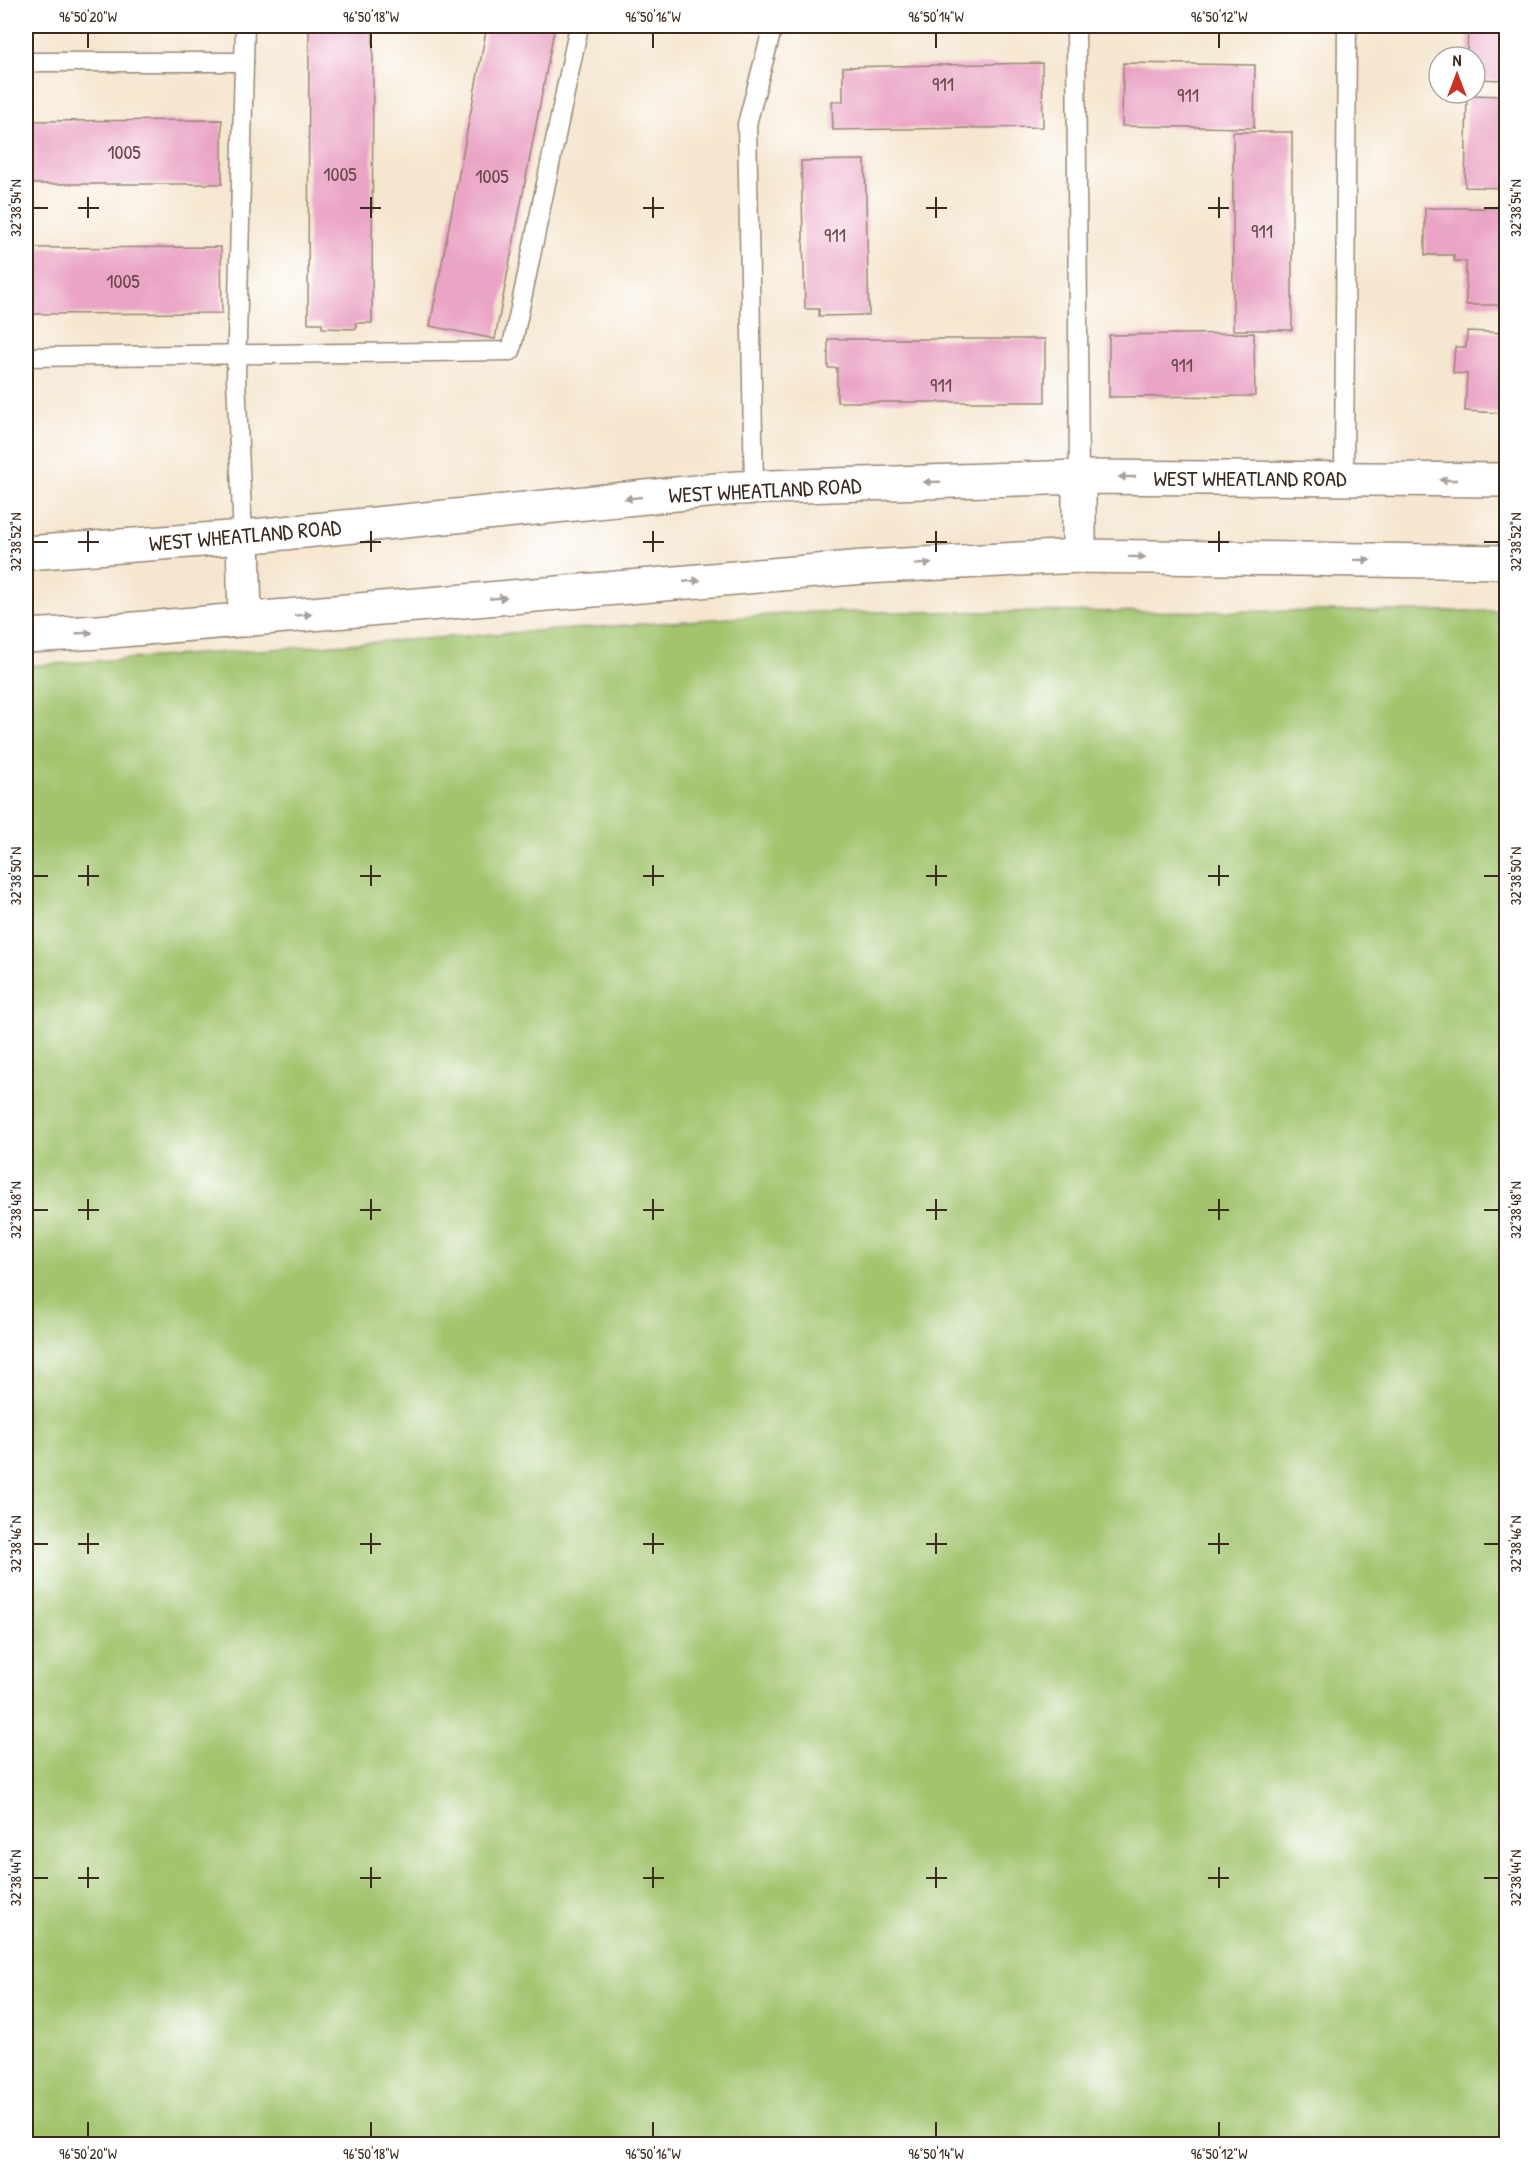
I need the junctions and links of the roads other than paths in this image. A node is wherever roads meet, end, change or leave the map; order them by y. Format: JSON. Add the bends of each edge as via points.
{"nodes":[{"id":1,"x":245,"y":26,"type":"edge"},
{"id":2,"x":579,"y":26,"type":"edge"},
{"id":3,"x":773,"y":26,"type":"edge"},
{"id":4,"x":1076,"y":26,"type":"edge"},
{"id":5,"x":1347,"y":26,"type":"edge"},
{"id":6,"x":26,"y":62,"type":"edge"},
{"id":7,"x":244,"y":62,"type":"junction"},
{"id":8,"x":237,"y":354,"type":"junction"},
{"id":9,"x":26,"y":357,"type":"edge"},
{"id":10,"x":1079,"y":477,"type":"junction"},
{"id":11,"x":1344,"y":479,"type":"junction"},
{"id":12,"x":1506,"y":480,"type":"edge"},
{"id":13,"x":754,"y":487,"type":"junction"},
{"id":14,"x":243,"y":537,"type":"junction"},
{"id":15,"x":26,"y":553,"type":"edge"},
{"id":16,"x":1079,"y":556,"type":"junction"},
{"id":17,"x":1506,"y":562,"type":"edge"},
{"id":18,"x":245,"y":620,"type":"junction"},
{"id":19,"x":26,"y":636,"type":"edge"}],
"edges":[{"from":1,"to":7,"type":"lane"},
{"from":2,"to":8,"type":"lane","via":[[511,351]]},
{"from":3,"to":13,"type":"lane","via":[[747,124]]},
{"from":4,"to":10,"type":"lane"},
{"from":5,"to":11,"type":"lane"},
{"from":6,"to":7,"type":"lane"},
{"from":7,"to":8,"type":"lane"},
{"from":8,"to":9,"type":"lane"},
{"from":8,"to":14,"type":"lane"},
{"from":11,"to":10,"type":"main road","name":"WEST WHEATLAND ROAD","one_way":true},
{"from":10,"to":13,"type":"main road","name":"WEST WHEATLAND ROAD","one_way":true},
{"from":10,"to":16,"type":"main road"},
{"from":12,"to":11,"type":"main road","name":"WEST WHEATLAND ROAD","one_way":true},
{"from":13,"to":14,"type":"main road","name":"WEST WHEATLAND ROAD","one_way":true},
{"from":14,"to":15,"type":"main road","name":"WEST WHEATLAND ROAD"},
{"from":14,"to":18,"type":"main road"},
{"from":16,"to":17,"type":"main road","one_way":true},
{"from":18,"to":16,"type":"main road","one_way":true,"via":[[864,567]]},
{"from":19,"to":18,"type":"main road","one_way":true}]}
